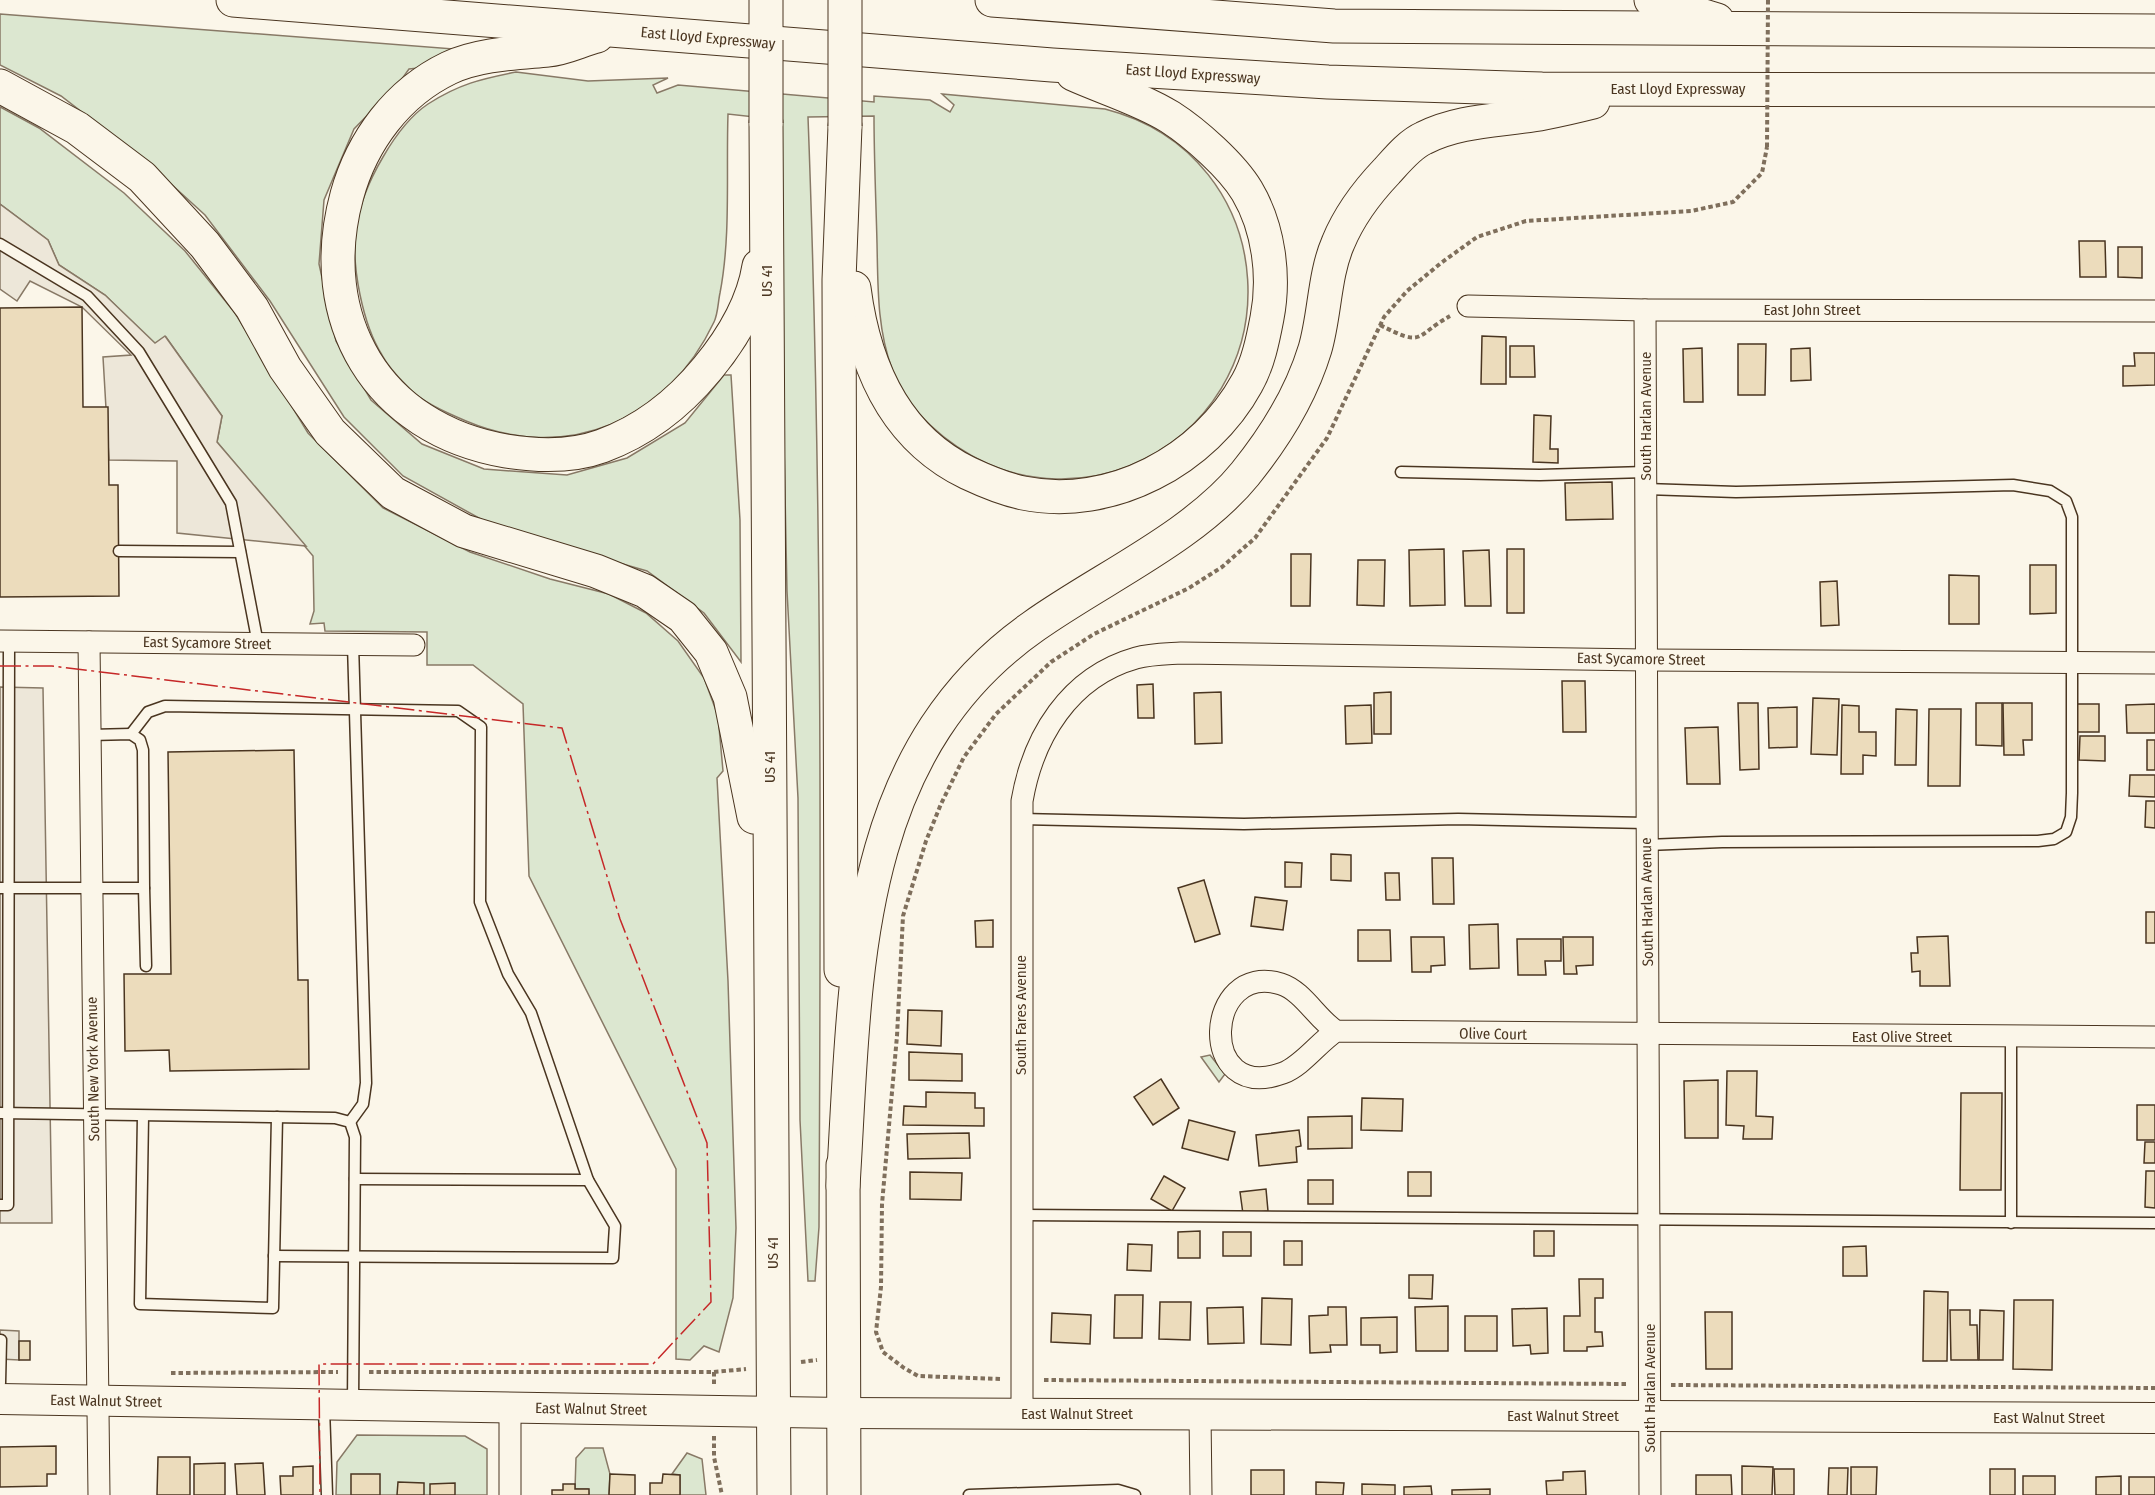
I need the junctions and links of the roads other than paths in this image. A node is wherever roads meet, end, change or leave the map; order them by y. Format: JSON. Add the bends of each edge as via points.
{"nodes":[{"id":1,"x":233,"y":0,"type":"edge"},
{"id":2,"x":766,"y":0,"type":"edge"},
{"id":3,"x":845,"y":0,"type":"edge"},
{"id":4,"x":992,"y":0,"type":"edge"},
{"id":5,"x":1081,"y":0,"type":"edge"},
{"id":6,"x":1651,"y":0,"type":"edge"},
{"id":7,"x":1048,"y":4,"type":"junction"},
{"id":8,"x":615,"y":30,"type":"junction"},
{"id":9,"x":1750,"y":31,"type":"junction"},
{"id":10,"x":2155,"y":31,"type":"edge"},
{"id":11,"x":1052,"y":65,"type":"junction"},
{"id":12,"x":0,"y":86,"type":"edge"},
{"id":13,"x":1649,"y":89,"type":"junction"},
{"id":14,"x":2155,"y":90,"type":"edge"},
{"id":15,"x":845,"y":126,"type":"junction"},
{"id":16,"x":767,"y":225,"type":"junction"},
{"id":17,"x":0,"y":244,"type":"edge"},
{"id":18,"x":1468,"y":306,"type":"road end"},
{"id":19,"x":1646,"y":310,"type":"junction"},
{"id":20,"x":2155,"y":311,"type":"edge"},
{"id":21,"x":1401,"y":472,"type":"dead end"},
{"id":22,"x":1646,"y":481,"type":"junction"},
{"id":23,"x":119,"y":551,"type":"dead end"},
{"id":24,"x":240,"y":552,"type":"junction"},
{"id":25,"x":4,"y":641,"type":"edge"},
{"id":26,"x":89,"y":642,"type":"junction"},
{"id":27,"x":258,"y":644,"type":"junction"},
{"id":28,"x":353,"y":645,"type":"junction"},
{"id":29,"x":414,"y":645,"type":"dead end"},
{"id":30,"x":1646,"y":660,"type":"junction"},
{"id":31,"x":1127,"y":661,"type":"joint"},
{"id":32,"x":2073,"y":662,"type":"junction"},
{"id":33,"x":2155,"y":663,"type":"edge"},
{"id":34,"x":4,"y":695,"type":"edge"},
{"id":35,"x":354,"y":709,"type":"junction"},
{"id":36,"x":130,"y":734,"type":"junction"},
{"id":37,"x":90,"y":735,"type":"junction"},
{"id":38,"x":1021,"y":819,"type":"junction"},
{"id":39,"x":1646,"y":823,"type":"junction"},
{"id":40,"x":1646,"y":845,"type":"junction"},
{"id":41,"x":92,"y":887,"type":"junction"},
{"id":42,"x":4,"y":888,"type":"edge"},
{"id":43,"x":144,"y":888,"type":"junction"},
{"id":44,"x":771,"y":935,"type":"junction"},
{"id":45,"x":146,"y":966,"type":"dead end"},
{"id":46,"x":1336,"y":1031,"type":"junction"},
{"id":47,"x":1649,"y":1035,"type":"junction"},
{"id":48,"x":2155,"y":1037,"type":"edge"},
{"id":49,"x":2011,"y":1038,"type":"junction"},
{"id":50,"x":4,"y":1114,"type":"edge"},
{"id":51,"x":93,"y":1115,"type":"junction"},
{"id":52,"x":143,"y":1116,"type":"junction"},
{"id":53,"x":277,"y":1117,"type":"junction"},
{"id":54,"x":350,"y":1122,"type":"junction"},
{"id":55,"x":355,"y":1179,"type":"junction"},
{"id":56,"x":588,"y":1180,"type":"junction"},
{"id":57,"x":843,"y":1186,"type":"junction"},
{"id":58,"x":0,"y":1204,"type":"edge"},
{"id":59,"x":1022,"y":1215,"type":"junction"},
{"id":60,"x":1650,"y":1221,"type":"junction"},
{"id":61,"x":2011,"y":1222,"type":"junction"},
{"id":62,"x":2155,"y":1223,"type":"edge"},
{"id":63,"x":274,"y":1256,"type":"junction"},
{"id":64,"x":354,"y":1258,"type":"junction"},
{"id":65,"x":1,"y":1340,"type":"edge"},
{"id":66,"x":0,"y":1383,"type":"edge"},
{"id":67,"x":0,"y":1400,"type":"edge"},
{"id":68,"x":98,"y":1401,"type":"junction"},
{"id":69,"x":338,"y":1404,"type":"junction"},
{"id":70,"x":510,"y":1407,"type":"junction"},
{"id":71,"x":773,"y":1411,"type":"junction"},
{"id":72,"x":844,"y":1413,"type":"junction"},
{"id":73,"x":1022,"y":1413,"type":"junction"},
{"id":74,"x":1200,"y":1414,"type":"junction"},
{"id":75,"x":1650,"y":1416,"type":"junction"},
{"id":76,"x":2155,"y":1419,"type":"edge"},
{"id":77,"x":99,"y":1495,"type":"edge"},
{"id":78,"x":327,"y":1495,"type":"edge"},
{"id":79,"x":510,"y":1495,"type":"edge"},
{"id":80,"x":774,"y":1495,"type":"edge"},
{"id":81,"x":844,"y":1495,"type":"edge"},
{"id":82,"x":969,"y":1495,"type":"edge"},
{"id":83,"x":1136,"y":1495,"type":"edge"},
{"id":84,"x":1201,"y":1495,"type":"edge"},
{"id":85,"x":1650,"y":1495,"type":"edge"}],
"edges":[{"from":1,"to":8,"type":"highway","name":"East Lloyd Expressway"},
{"from":2,"to":16,"type":"highway","name":"US 41","number":"US 41","bridge":true},
{"from":3,"to":15,"type":"highway","bridge":true},
{"from":4,"to":7,"type":"highway"},
{"from":5,"to":7,"type":"highway"},
{"from":6,"to":9,"type":"highway"},
{"from":7,"to":9,"type":"highway","via":[[1334,26]]},
{"from":8,"to":11,"type":"highway","name":"East Lloyd Expressway"},
{"from":8,"to":16,"type":"highway","via":[[550,50],[496,55],[449,68],[402,98],[372,136],[354,172],[342,216],[339,252],[347,317],[357,348],[375,378],[421,420],[484,447],[525,454],[564,454],[600,447],[660,415],[690,390],[719,354],[747,304],[758,273]]},
{"from":9,"to":10,"type":"highway"},
{"from":11,"to":13,"type":"highway","name":"East Lloyd Expressway","via":[[1328,82]]},
{"from":11,"to":15,"type":"highway","via":[[1169,117],[1196,137],[1247,190],[1266,243],[1271,273],[1263,339],[1248,381],[1223,419],[1202,441],[1156,472],[1122,486],[1064,495],[1010,489],[983,480],[943,458],[903,422],[876,378],[856,301],[844,215]]},
{"from":12,"to":44,"type":"highway","via":[[77,128],[142,177],[205,244],[252,308],[285,368],[330,432],[393,494],[464,531],[596,571],[645,591],[682,617],[711,652],[730,697],[748,781]]},
{"from":13,"to":14,"type":"highway","name":"East Lloyd Expressway"},
{"from":13,"to":57,"type":"highway","via":[[1544,113],[1456,124],[1420,139],[1364,195],[1337,244],[1315,347],[1304,378],[1277,432],[1243,477],[1187,526],[1013,641],[977,675],[943,716],[910,772],[886,827],[873,871],[855,1003]]},
{"from":15,"to":57,"type":"highway","via":[[839,280]]},
{"from":16,"to":44,"type":"highway","name":"US 41","number":"US 41"},
{"from":17,"to":24,"type":"lane","via":[[87,296],[139,352],[231,502]]},
{"from":18,"to":19,"type":"street","name":"East John Street"},
{"from":19,"to":20,"type":"street","name":"East John Street"},
{"from":19,"to":22,"type":"street","name":"South Harlan Avenue"},
{"from":21,"to":22,"type":"lane"},
{"from":22,"to":30,"type":"street","name":"South Harlan Avenue"},
{"from":22,"to":32,"type":"lane","via":[[1736,492],[2013,485],[2050,491],[2066,501],[2072,517]]},
{"from":23,"to":24,"type":"lane"},
{"from":24,"to":27,"type":"lane"},
{"from":25,"to":26,"type":"street","name":"East Sycamore Street"},
{"from":25,"to":34,"type":"lane"},
{"from":26,"to":27,"type":"street","name":"East Sycamore Street"},
{"from":26,"to":37,"type":"street","name":"South New York Avenue"},
{"from":27,"to":28,"type":"street","name":"East Sycamore Street"},
{"from":28,"to":29,"type":"street","name":"East Sycamore Street"},
{"from":28,"to":35,"type":"lane"},
{"from":30,"to":31,"type":"street","name":"East Sycamore Street","via":[[1181,653]]},
{"from":30,"to":32,"type":"street","name":"East Sycamore Street"},
{"from":30,"to":39,"type":"street","name":"South Harlan Avenue"},
{"from":31,"to":38,"type":"street","name":"South Fares Avenue","via":[[1076,691],[1043,734],[1026,778]]},
{"from":32,"to":33,"type":"street","name":"East Sycamore Street"},
{"from":32,"to":40,"type":"lane","via":[[2071,817],[2066,832],[2054,839]]},
{"from":34,"to":42,"type":"lane"},
{"from":35,"to":36,"type":"lane","via":[[165,706],[148,712]]},
{"from":35,"to":54,"type":"lane","via":[[366,1083],[363,1104]]},
{"from":35,"to":56,"type":"lane","via":[[458,711],[481,727],[480,902],[508,974],[531,1013]]},
{"from":36,"to":37,"type":"lane"},
{"from":36,"to":43,"type":"lane","via":[[140,740],[143,750]]},
{"from":37,"to":41,"type":"street","name":"South New York Avenue"},
{"from":38,"to":39,"type":"lane","via":[[1244,824],[1458,819]]},
{"from":38,"to":59,"type":"street","name":"South Fares Avenue"},
{"from":39,"to":40,"type":"street","name":"South Harlan Avenue"},
{"from":40,"to":47,"type":"street","name":"South Harlan Avenue"},
{"from":41,"to":42,"type":"lane"},
{"from":41,"to":43,"type":"lane"},
{"from":41,"to":51,"type":"street","name":"South New York Avenue"},
{"from":42,"to":50,"type":"lane"},
{"from":43,"to":45,"type":"lane"},
{"from":44,"to":71,"type":"highway","name":"US 41","number":"US 41"},
{"from":46,"to":46,"type":"street","via":[[1314,1046],[1294,1068],[1258,1077],[1234,1069],[1226,1059],[1219,1034],[1231,997],[1258,982],[1282,984],[1290,989]]},
{"from":46,"to":47,"type":"street","name":"Olive Court"},
{"from":47,"to":49,"type":"street","name":"East Olive Street"},
{"from":47,"to":60,"type":"street","name":"South Harlan Avenue"},
{"from":48,"to":49,"type":"street","name":"East Olive Street"},
{"from":49,"to":61,"type":"lane"},
{"from":50,"to":51,"type":"lane"},
{"from":50,"to":58,"type":"lane","via":[[8,1205]]},
{"from":51,"to":52,"type":"lane"},
{"from":51,"to":68,"type":"street","name":"South New York Avenue"},
{"from":52,"to":53,"type":"lane"},
{"from":52,"to":63,"type":"lane","via":[[140,1304],[273,1308]]},
{"from":53,"to":54,"type":"lane"},
{"from":53,"to":63,"type":"lane"},
{"from":54,"to":55,"type":"lane","via":[[355,1137]]},
{"from":55,"to":56,"type":"lane"},
{"from":55,"to":64,"type":"lane"},
{"from":56,"to":64,"type":"lane","via":[[615,1226],[613,1258]]},
{"from":57,"to":72,"type":"highway"},
{"from":59,"to":60,"type":"lane"},
{"from":59,"to":73,"type":"street","name":"South Fares Avenue"},
{"from":60,"to":61,"type":"lane"},
{"from":60,"to":75,"type":"street","name":"South Harlan Avenue"},
{"from":61,"to":62,"type":"lane"},
{"from":63,"to":64,"type":"lane"},
{"from":64,"to":69,"type":"lane"},
{"from":65,"to":66,"type":"lane"},
{"from":67,"to":68,"type":"street","name":"East Walnut Street"},
{"from":68,"to":69,"type":"street","name":"East Walnut Street"},
{"from":68,"to":77,"type":"street","name":"South New York Avenue"},
{"from":69,"to":70,"type":"street","name":"East Walnut Street"},
{"from":69,"to":78,"type":"lane"},
{"from":70,"to":71,"type":"street","name":"East Walnut Street"},
{"from":70,"to":79,"type":"street"},
{"from":71,"to":72,"type":"street","name":"East Walnut Street"},
{"from":71,"to":80,"type":"highway","number":"US 41"},
{"from":72,"to":73,"type":"street","name":"East Walnut Street"},
{"from":72,"to":81,"type":"highway"},
{"from":73,"to":74,"type":"street","name":"East Walnut Street"},
{"from":74,"to":75,"type":"street","name":"East Walnut Street"},
{"from":74,"to":84,"type":"street"},
{"from":75,"to":76,"type":"street","name":"East Walnut Street"},
{"from":75,"to":85,"type":"street","name":"South Harlan Avenue"},
{"from":82,"to":83,"type":"lane","via":[[1118,1491]]}]}
